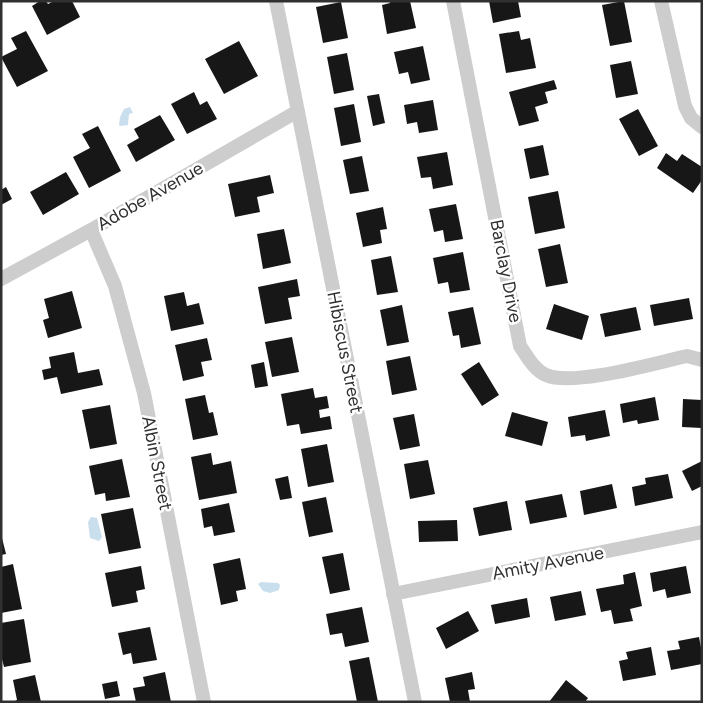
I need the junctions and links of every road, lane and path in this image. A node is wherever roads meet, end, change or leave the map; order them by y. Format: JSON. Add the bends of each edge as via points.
{"nodes":[{"id":1,"x":276,"y":1,"type":"edge"},
{"id":2,"x":453,"y":1,"type":"edge"},
{"id":3,"x":661,"y":1,"type":"edge"},
{"id":4,"x":298,"y":111,"type":"junction"},
{"id":5,"x":702,"y":127,"type":"edge"},
{"id":6,"x":91,"y":230,"type":"junction"},
{"id":7,"x":1,"y":279,"type":"edge"},
{"id":8,"x":702,"y":360,"type":"edge"},
{"id":9,"x":702,"y":532,"type":"edge"},
{"id":10,"x":393,"y":594,"type":"junction"},
{"id":11,"x":204,"y":702,"type":"edge"},
{"id":12,"x":415,"y":702,"type":"edge"}],
"edges":[{"from":1,"to":4,"type":"street","name":"Hibiscus Street"},
{"from":2,"to":8,"type":"street","name":"Barclay Drive","via":[[520,346],[533,365],[545,375],[562,379],[584,378],[687,356]]},
{"from":3,"to":5,"type":"street","via":[[684,106]]},
{"from":4,"to":6,"type":"street","name":"Adobe Avenue"},
{"from":4,"to":10,"type":"street","name":"Hibiscus Street"},
{"from":6,"to":7,"type":"street","name":"Adobe Avenue"},
{"from":6,"to":11,"type":"street","name":"Albin Street","via":[[115,286],[144,393]]},
{"from":9,"to":10,"type":"street","name":"Amity Avenue"},
{"from":10,"to":12,"type":"street","name":"Hibiscus Street"}]}
